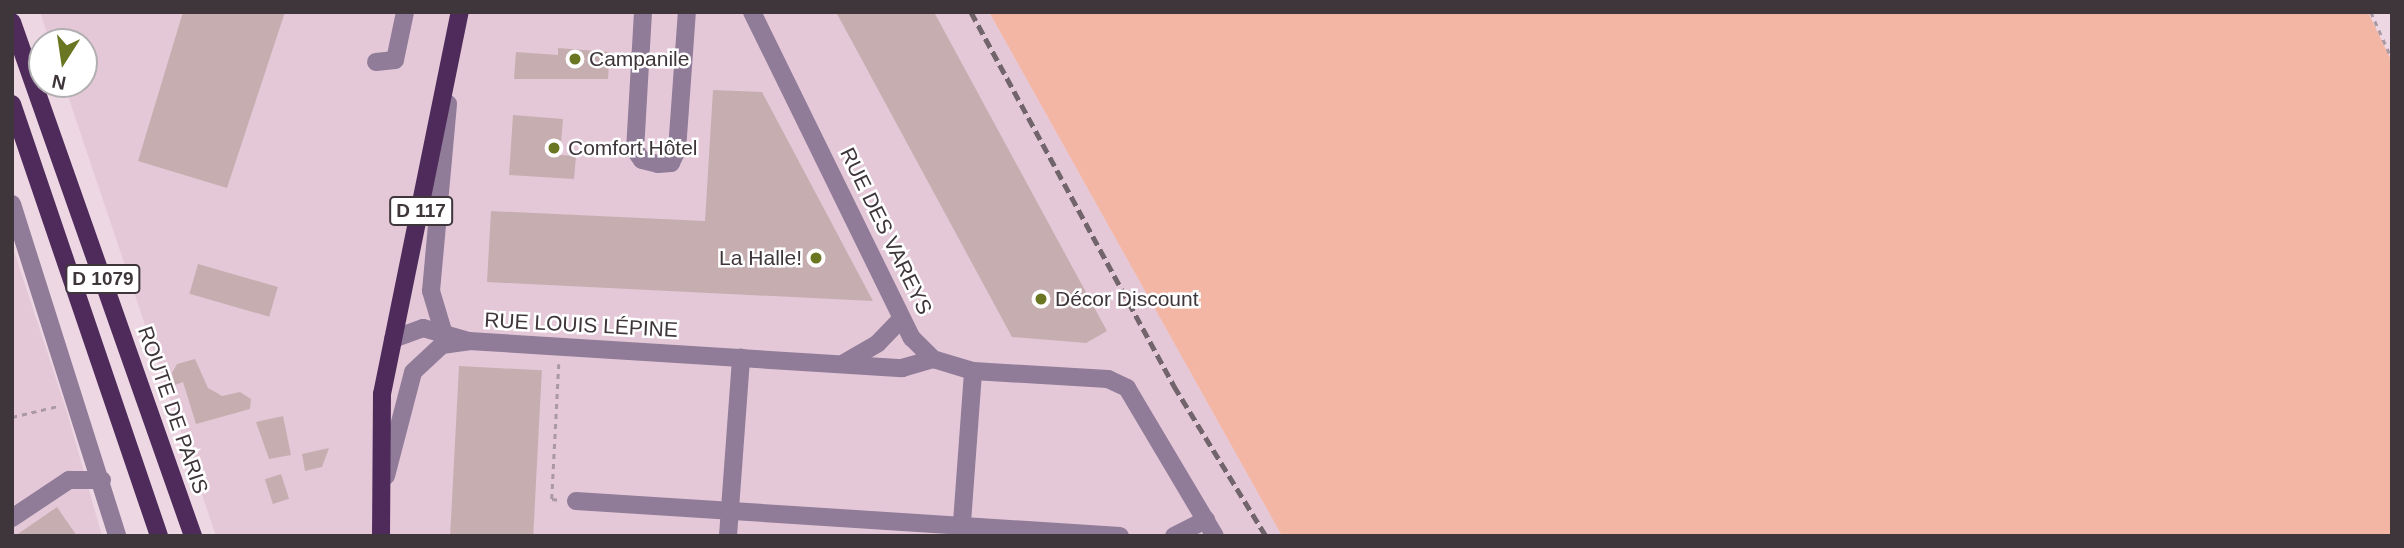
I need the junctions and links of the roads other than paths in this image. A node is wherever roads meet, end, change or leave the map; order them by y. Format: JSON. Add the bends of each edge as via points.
{"nodes":[{"id":1,"x":405,"y":12,"type":"edge"},
{"id":2,"x":460,"y":12,"type":"edge"},
{"id":3,"x":643,"y":12,"type":"edge"},
{"id":4,"x":687,"y":12,"type":"edge"},
{"id":5,"x":752,"y":12,"type":"edge"},
{"id":6,"x":12,"y":22,"type":"edge"},
{"id":7,"x":376,"y":62,"type":"dead end"},
{"id":8,"x":450,"y":83,"type":"junction"},
{"id":9,"x":12,"y":104,"type":"edge"},
{"id":10,"x":12,"y":204,"type":"edge"},
{"id":11,"x":901,"y":319,"type":"junction"},
{"id":12,"x":443,"y":331,"type":"junction"},
{"id":13,"x":393,"y":339,"type":"junction"},
{"id":14,"x":469,"y":341,"type":"junction"},
{"id":15,"x":741,"y":357,"type":"junction"},
{"id":16,"x":933,"y":359,"type":"junction"},
{"id":17,"x":844,"y":363,"type":"junction"},
{"id":18,"x":973,"y":370,"type":"junction"},
{"id":19,"x":102,"y":480,"type":"junction"},
{"id":20,"x":576,"y":501,"type":"road end"},
{"id":21,"x":730,"y":511,"type":"junction"},
{"id":22,"x":12,"y":518,"type":"edge"},
{"id":23,"x":381,"y":527,"type":"edge"},
{"id":24,"x":1211,"y":528,"type":"edge"},
{"id":25,"x":961,"y":531,"type":"edge"},
{"id":26,"x":117,"y":536,"type":"edge"},
{"id":27,"x":159,"y":536,"type":"edge"},
{"id":28,"x":193,"y":536,"type":"edge"},
{"id":29,"x":728,"y":536,"type":"edge"},
{"id":30,"x":1120,"y":536,"type":"edge"},
{"id":31,"x":1174,"y":536,"type":"edge"}],
"edges":[{"from":1,"to":7,"type":"street","via":[[395,60]]},
{"from":2,"to":8,"type":"main road","number":"D 117"},
{"from":3,"to":4,"type":"street","via":[[635,150],[642,160],[658,164],[671,163],[677,150]]},
{"from":5,"to":11,"type":"street","name":"RUE DES VAREYS"},
{"from":6,"to":28,"type":"main road","name":"ROUTE DE PARIS","number":"D 1079"},
{"from":8,"to":12,"type":"street","via":[[430,291]]},
{"from":8,"to":13,"type":"main road","number":"D 117"},
{"from":9,"to":27,"type":"main road","number":"D 1079"},
{"from":10,"to":19,"type":"street"},
{"from":11,"to":16,"type":"street","name":"RUE DES VAREYS"},
{"from":11,"to":17,"type":"street","via":[[878,343]]},
{"from":12,"to":13,"type":"street","via":[[411,329]]},
{"from":12,"to":14,"type":"street","name":"RUE LOUIS LÉPINE"},
{"from":13,"to":23,"type":"main road","number":"D 117","via":[[379,420]]},
{"from":14,"to":15,"type":"street","name":"RUE LOUIS LÉPINE"},
{"from":14,"to":23,"type":"street","via":[[442,345],[413,372],[393,436]]},
{"from":15,"to":17,"type":"street","name":"RUE LOUIS LÉPINE"},
{"from":15,"to":21,"type":"street"},
{"from":16,"to":17,"type":"street","name":"RUE LOUIS LÉPINE","via":[[902,369]]},
{"from":16,"to":18,"type":"street"},
{"from":18,"to":24,"type":"street","via":[[1108,379],[1127,388]]},
{"from":18,"to":25,"type":"street"},
{"from":19,"to":22,"type":"street","via":[[69,480]]},
{"from":19,"to":26,"type":"street"},
{"from":20,"to":21,"type":"street"},
{"from":21,"to":25,"type":"street"},
{"from":21,"to":29,"type":"street"},
{"from":24,"to":31,"type":"street"},
{"from":25,"to":30,"type":"street"}]}
